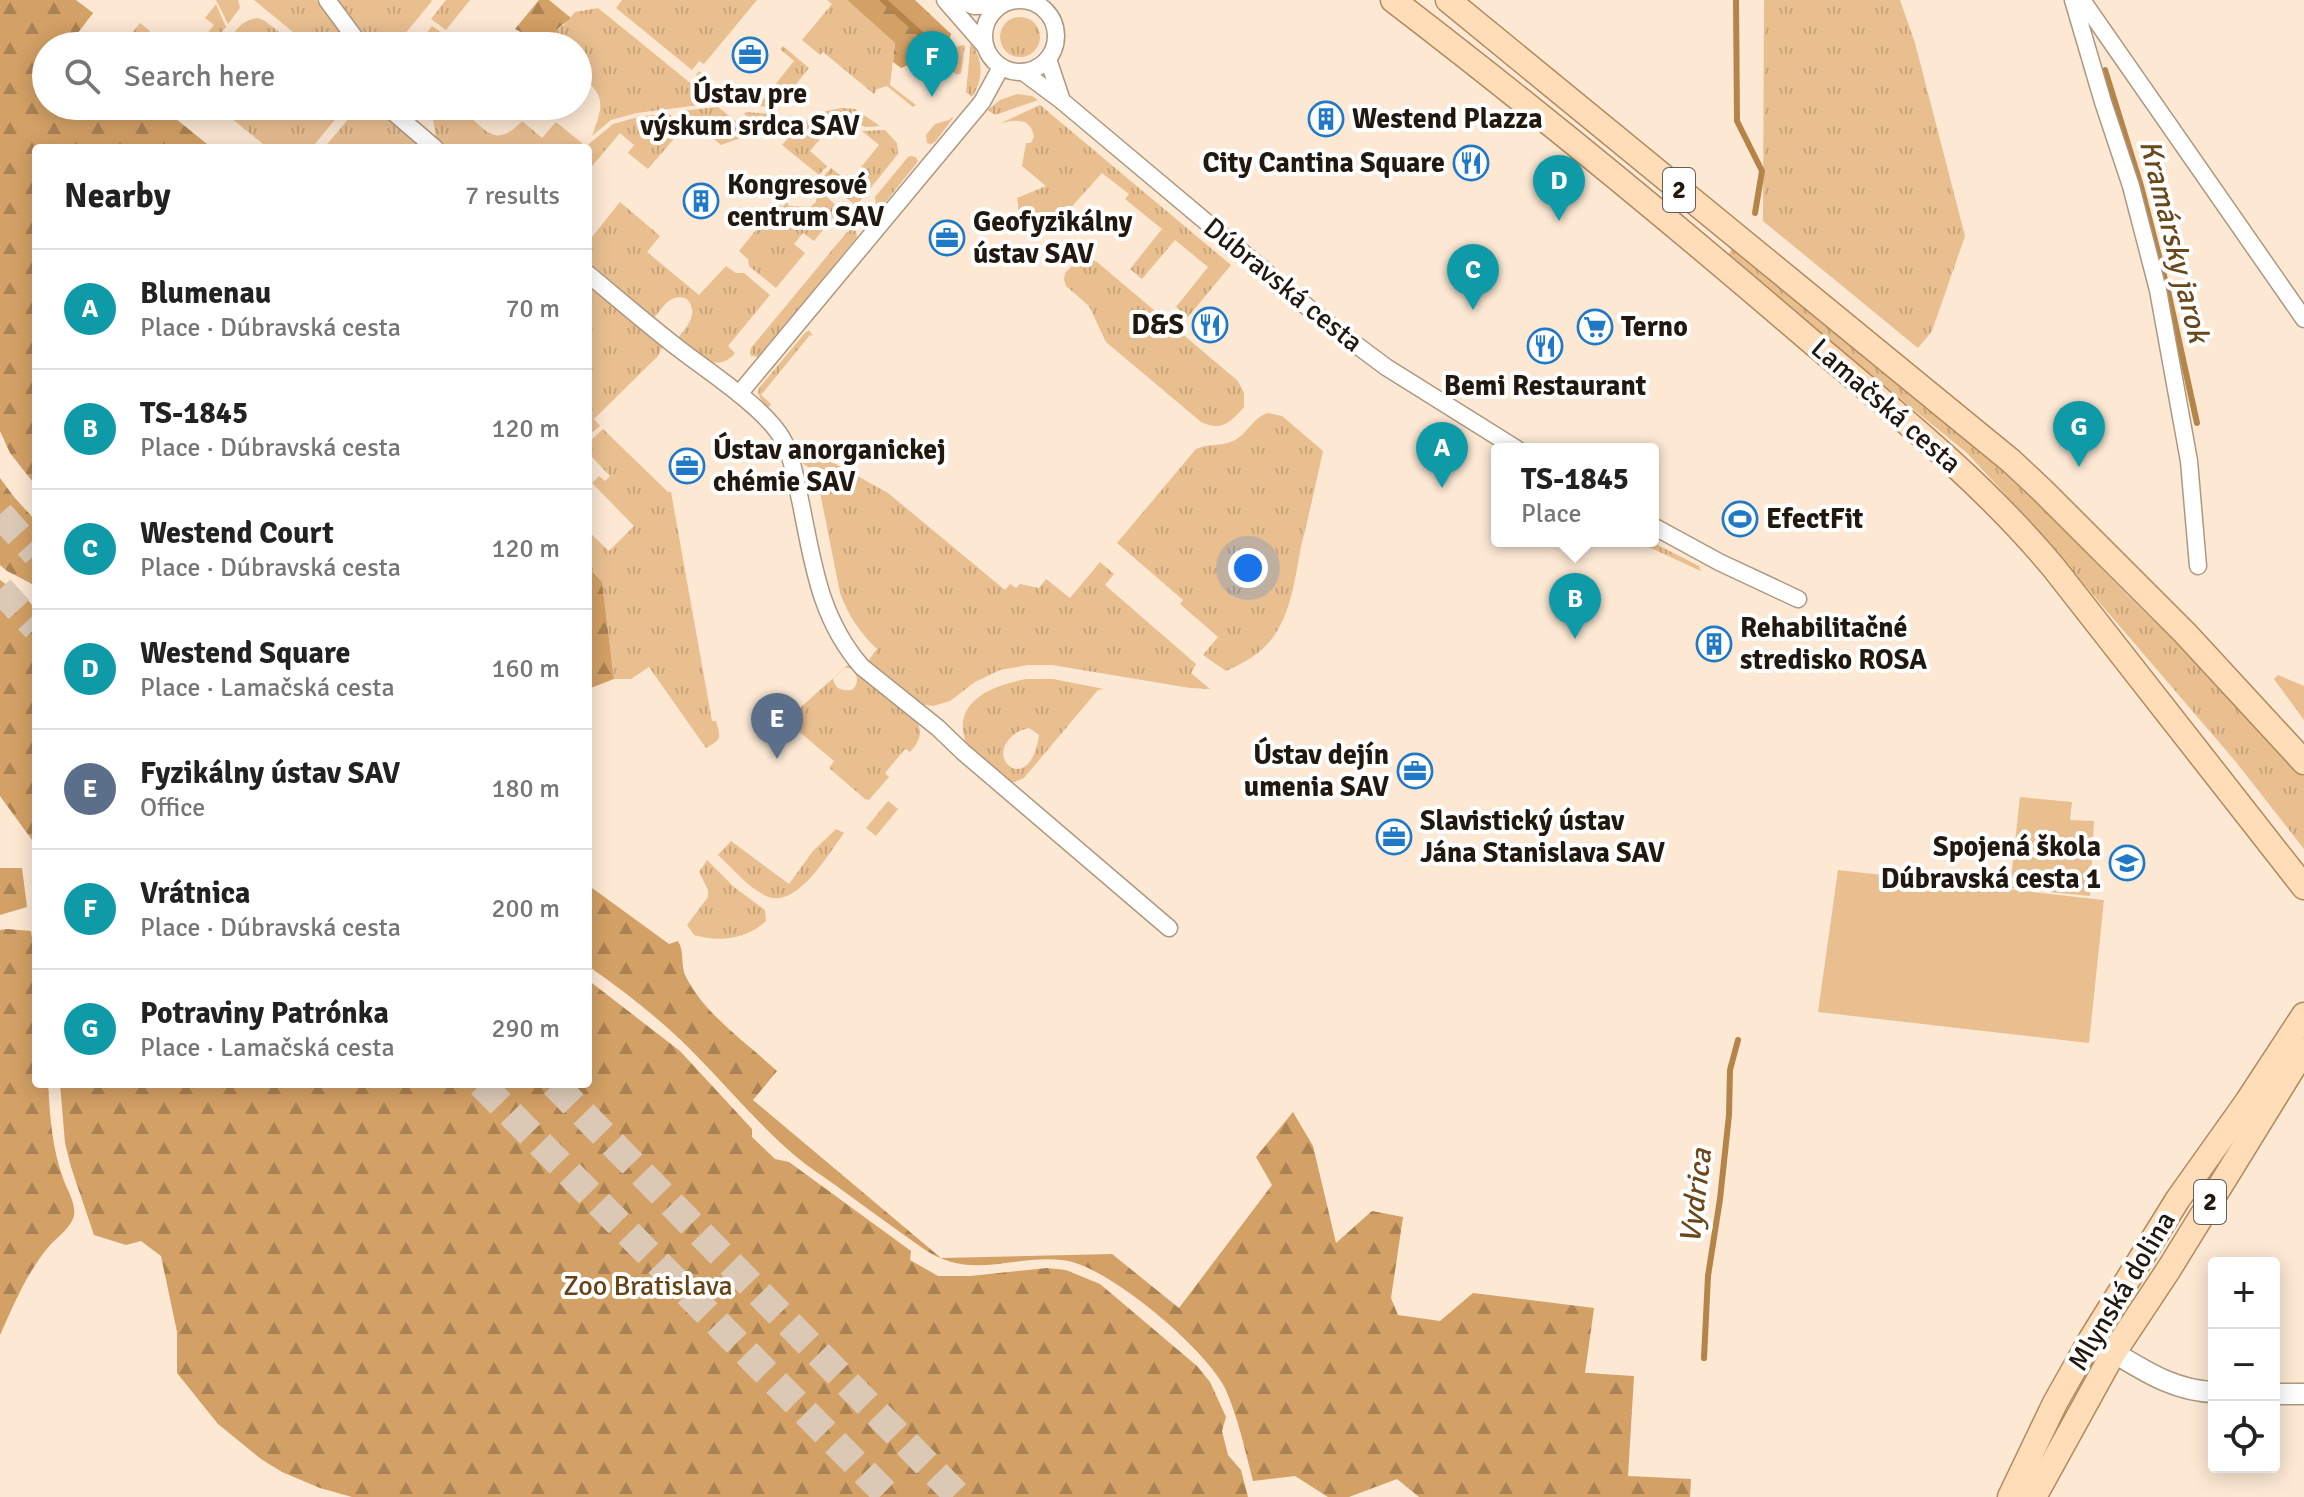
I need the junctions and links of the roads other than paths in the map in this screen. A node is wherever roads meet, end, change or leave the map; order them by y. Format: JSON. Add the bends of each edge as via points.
{"nodes":[{"id":1,"x":327,"y":0,"type":"edge"},
{"id":2,"x":945,"y":0,"type":"edge"},
{"id":3,"x":959,"y":0,"type":"edge"},
{"id":4,"x":1019,"y":0,"type":"edge"},
{"id":5,"x":1393,"y":0,"type":"edge"},
{"id":6,"x":1448,"y":0,"type":"edge"},
{"id":7,"x":2073,"y":0,"type":"edge"},
{"id":8,"x":2082,"y":0,"type":"edge"},
{"id":9,"x":1001,"y":5,"type":"junction"},
{"id":10,"x":1050,"y":7,"type":"edge"},
{"id":11,"x":351,"y":32,"type":"edge"},
{"id":12,"x":985,"y":46,"type":"junction"},
{"id":13,"x":1048,"y":59,"type":"junction"},
{"id":14,"x":1001,"y":67,"type":"junction"},
{"id":15,"x":1023,"y":72,"type":"junction"},
{"id":16,"x":1062,"y":101,"type":"junction"},
{"id":17,"x":402,"y":120,"type":"edge"},
{"id":18,"x":430,"y":144,"type":"edge"},
{"id":19,"x":592,"y":277,"type":"edge"},
{"id":20,"x":2304,"y":319,"type":"edge"},
{"id":21,"x":739,"y":394,"type":"junction"},
{"id":22,"x":1507,"y":443,"type":"edge"},
{"id":23,"x":1659,"y":529,"type":"edge"},
{"id":24,"x":2198,"y":566,"type":"dead end"},
{"id":25,"x":1798,"y":599,"type":"dead end"},
{"id":26,"x":2277,"y":732,"type":"junction"},
{"id":27,"x":2304,"y":747,"type":"edge"},
{"id":28,"x":2304,"y":762,"type":"edge"},
{"id":29,"x":2304,"y":889,"type":"edge"},
{"id":30,"x":1169,"y":928,"type":"dead end"},
{"id":31,"x":2302,"y":1026,"type":"edge"},
{"id":32,"x":2091,"y":1339,"type":"junction"},
{"id":33,"x":2114,"y":1352,"type":"junction"},
{"id":34,"x":2208,"y":1392,"type":"edge"},
{"id":35,"x":2280,"y":1394,"type":"edge"},
{"id":36,"x":2304,"y":1394,"type":"edge"},
{"id":37,"x":2010,"y":1497,"type":"edge"},
{"id":38,"x":2034,"y":1497,"type":"edge"}],
"edges":[{"from":1,"to":11,"type":"street"},
{"from":2,"to":12,"type":"street"},
{"from":3,"to":9,"type":"street","via":[[974,6]]},
{"from":4,"to":9,"type":"street"},
{"from":4,"to":10,"type":"street"},
{"from":5,"to":29,"type":"main road","name":"Lamačská cesta","number":"2","via":[[1663,215],[1980,488],[2054,568]]},
{"from":6,"to":26,"type":"main road","name":"Lamačská cesta","number":"2","via":[[2011,461]]},
{"from":7,"to":24,"type":"street","via":[[2158,290],[2189,461]]},
{"from":8,"to":20,"type":"street"},
{"from":9,"to":12,"type":"street","via":[[986,23]]},
{"from":10,"to":13,"type":"street","via":[[1056,37]]},
{"from":12,"to":14,"type":"street"},
{"from":13,"to":15,"type":"street"},
{"from":13,"to":16,"type":"street"},
{"from":14,"to":15,"type":"street"},
{"from":14,"to":21,"type":"street","via":[[982,102]]},
{"from":15,"to":16,"type":"street","name":"Dúbravská cesta"},
{"from":16,"to":22,"type":"street","name":"Dúbravská cesta","via":[[1323,320],[1397,375]]},
{"from":17,"to":18,"type":"street"},
{"from":19,"to":21,"type":"street"},
{"from":21,"to":30,"type":"street","via":[[782,438],[793,466],[817,586],[852,656]]},
{"from":23,"to":25,"type":"street"},
{"from":26,"to":27,"type":"street"},
{"from":26,"to":28,"type":"main road","name":"Lamačská cesta","number":"2"},
{"from":31,"to":32,"type":"main road","name":"Mlynská dolina","number":"2","via":[[2178,1199]]},
{"from":31,"to":33,"type":"main road","name":"Mlynská dolina","number":"2","via":[[2169,1269]]},
{"from":32,"to":33,"type":"street"},
{"from":32,"to":37,"type":"main road","name":"Mlynská dolina","number":"2"},
{"from":33,"to":34,"type":"street","via":[[2154,1377]]},
{"from":33,"to":38,"type":"main road","name":"Mlynská dolina","number":"2"},
{"from":35,"to":36,"type":"street"}]}
